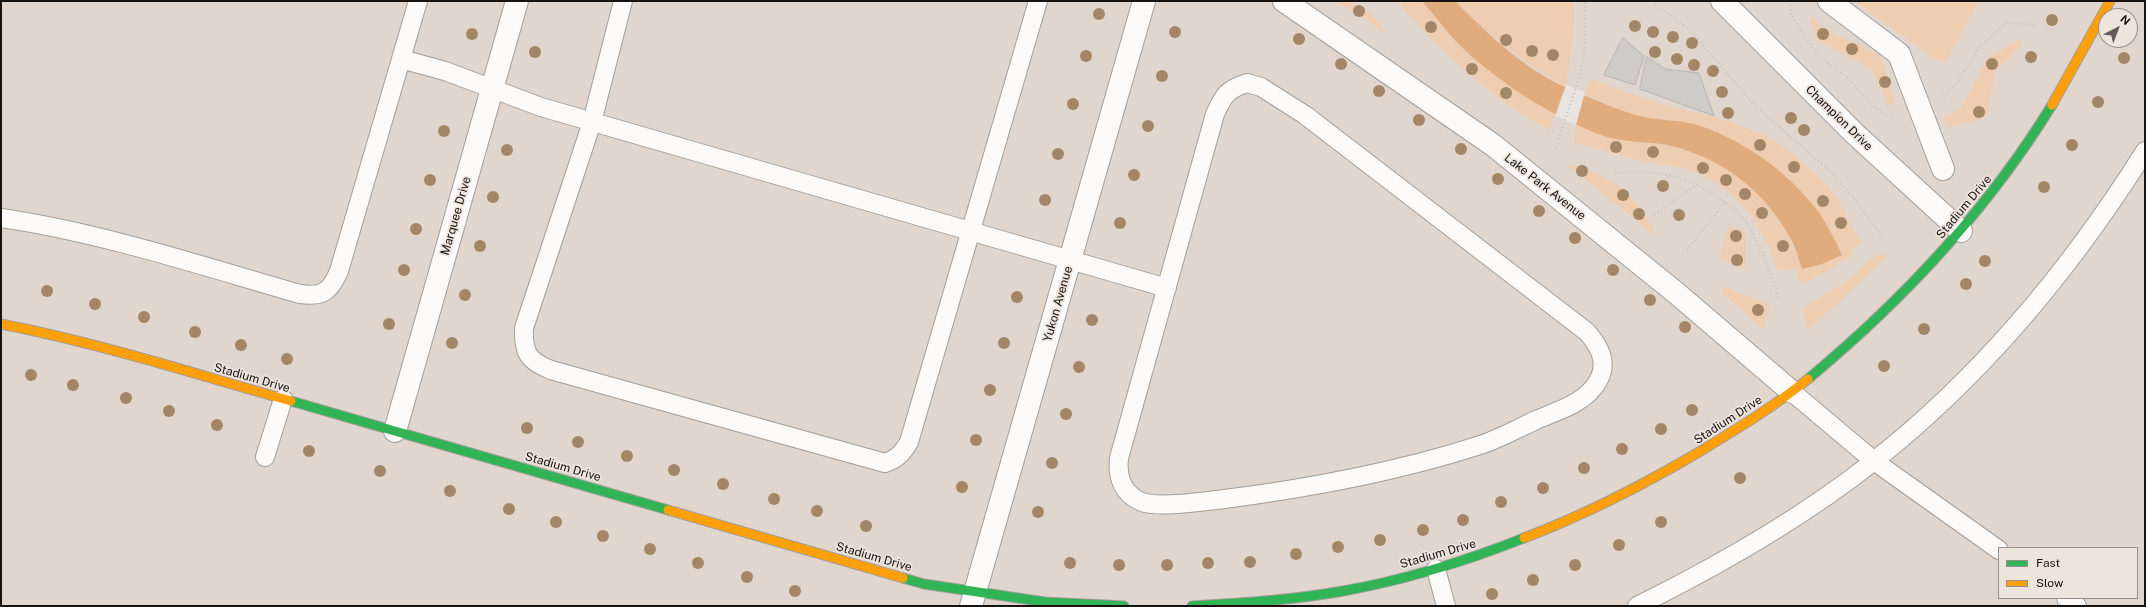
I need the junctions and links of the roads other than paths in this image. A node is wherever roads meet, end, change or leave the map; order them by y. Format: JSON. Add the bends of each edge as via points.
{"nodes":[{"id":1,"x":418,"y":1,"type":"edge"},
{"id":2,"x":517,"y":1,"type":"edge"},
{"id":3,"x":622,"y":1,"type":"edge"},
{"id":4,"x":1038,"y":1,"type":"edge"},
{"id":5,"x":1144,"y":1,"type":"edge"},
{"id":6,"x":1284,"y":1,"type":"edge"},
{"id":7,"x":1722,"y":1,"type":"edge"},
{"id":8,"x":1829,"y":1,"type":"edge"},
{"id":9,"x":2110,"y":1,"type":"edge"},
{"id":10,"x":401,"y":59,"type":"junction"},
{"id":11,"x":492,"y":89,"type":"junction"},
{"id":12,"x":592,"y":122,"type":"junction"},
{"id":13,"x":2145,"y":151,"type":"edge"},
{"id":14,"x":1943,"y":169,"type":"dead end"},
{"id":15,"x":1,"y":218,"type":"edge"},
{"id":16,"x":971,"y":231,"type":"junction"},
{"id":17,"x":1961,"y":231,"type":"junction"},
{"id":18,"x":1071,"y":259,"type":"junction"},
{"id":19,"x":1167,"y":288,"type":"junction"},
{"id":20,"x":1,"y":324,"type":"edge"},
{"id":21,"x":1792,"y":392,"type":"junction"},
{"id":22,"x":283,"y":399,"type":"junction"},
{"id":23,"x":395,"y":431,"type":"junction"},
{"id":24,"x":265,"y":457,"type":"dead end"},
{"id":25,"x":1874,"y":461,"type":"junction"},
{"id":26,"x":1998,"y":549,"type":"edge"},
{"id":27,"x":1436,"y":568,"type":"junction"},
{"id":28,"x":973,"y":599,"type":"edge"},
{"id":29,"x":2067,"y":599,"type":"edge"},
{"id":30,"x":1124,"y":606,"type":"edge"},
{"id":31,"x":1192,"y":606,"type":"edge"},
{"id":32,"x":1446,"y":606,"type":"edge"},
{"id":33,"x":1637,"y":606,"type":"edge"},
{"id":34,"x":2077,"y":606,"type":"edge"}],
"edges":[{"from":1,"to":10,"type":"lane"},
{"from":2,"to":11,"type":"street","name":"Marquee Drive"},
{"from":3,"to":12,"type":"lane"},
{"from":4,"to":16,"type":"lane"},
{"from":5,"to":18,"type":"street","name":"Yukon Avenue"},
{"from":6,"to":21,"type":"street","name":"Lake Park Avenue","via":[[1493,145],[1675,292]]},
{"from":7,"to":17,"type":"street","name":"Champion Drive","via":[[1855,134]]},
{"from":8,"to":14,"type":"street","via":[[1899,54]]},
{"from":9,"to":17,"type":"street","name":"Stadium Drive","via":[[2051,107],[2022,152]]},
{"from":10,"to":11,"type":"lane","via":[[445,71]]},
{"from":10,"to":15,"type":"lane","via":[[339,271],[334,283],[326,292],[314,296],[300,294],[146,249],[42,224]]},
{"from":11,"to":12,"type":"lane"},
{"from":11,"to":23,"type":"street","name":"Marquee Drive"},
{"from":12,"to":16,"type":"lane"},
{"from":12,"to":16,"type":"lane","via":[[524,328],[524,343],[528,356],[539,365],[579,378],[885,463],[893,461],[909,442]]},
{"from":13,"to":25,"type":"lane","via":[[2084,241],[2031,309],[1938,404]]},
{"from":16,"to":18,"type":"lane"},
{"from":17,"to":21,"type":"street","name":"Stadium Drive","via":[[1920,277],[1832,359]]},
{"from":18,"to":19,"type":"lane"},
{"from":18,"to":28,"type":"street","name":"Yukon Avenue"},
{"from":19,"to":19,"type":"lane","via":[[1215,114],[1231,88],[1247,83],[1261,87],[1305,115],[1587,332],[1601,350],[1602,368],[1598,380],[1577,402],[1479,445],[1382,472],[1286,492],[1195,502],[1142,502],[1121,484],[1119,458]]},
{"from":20,"to":22,"type":"street","name":"Stadium Drive","via":[[106,349]]},
{"from":21,"to":25,"type":"lane"},
{"from":21,"to":27,"type":"street","name":"Stadium Drive","via":[[1677,466],[1614,500],[1550,529],[1484,554]]},
{"from":22,"to":23,"type":"street","name":"Stadium Drive"},
{"from":22,"to":24,"type":"lane"},
{"from":23,"to":28,"type":"street","name":"Stadium Drive"},
{"from":25,"to":26,"type":"lane"},
{"from":25,"to":33,"type":"lane","via":[[1764,537]]},
{"from":27,"to":31,"type":"street","name":"Stadium Drive","via":[[1363,587],[1321,594]]},
{"from":27,"to":32,"type":"lane"},
{"from":28,"to":30,"type":"street","name":"Stadium Drive"},
{"from":29,"to":34,"type":"lane"}]}
